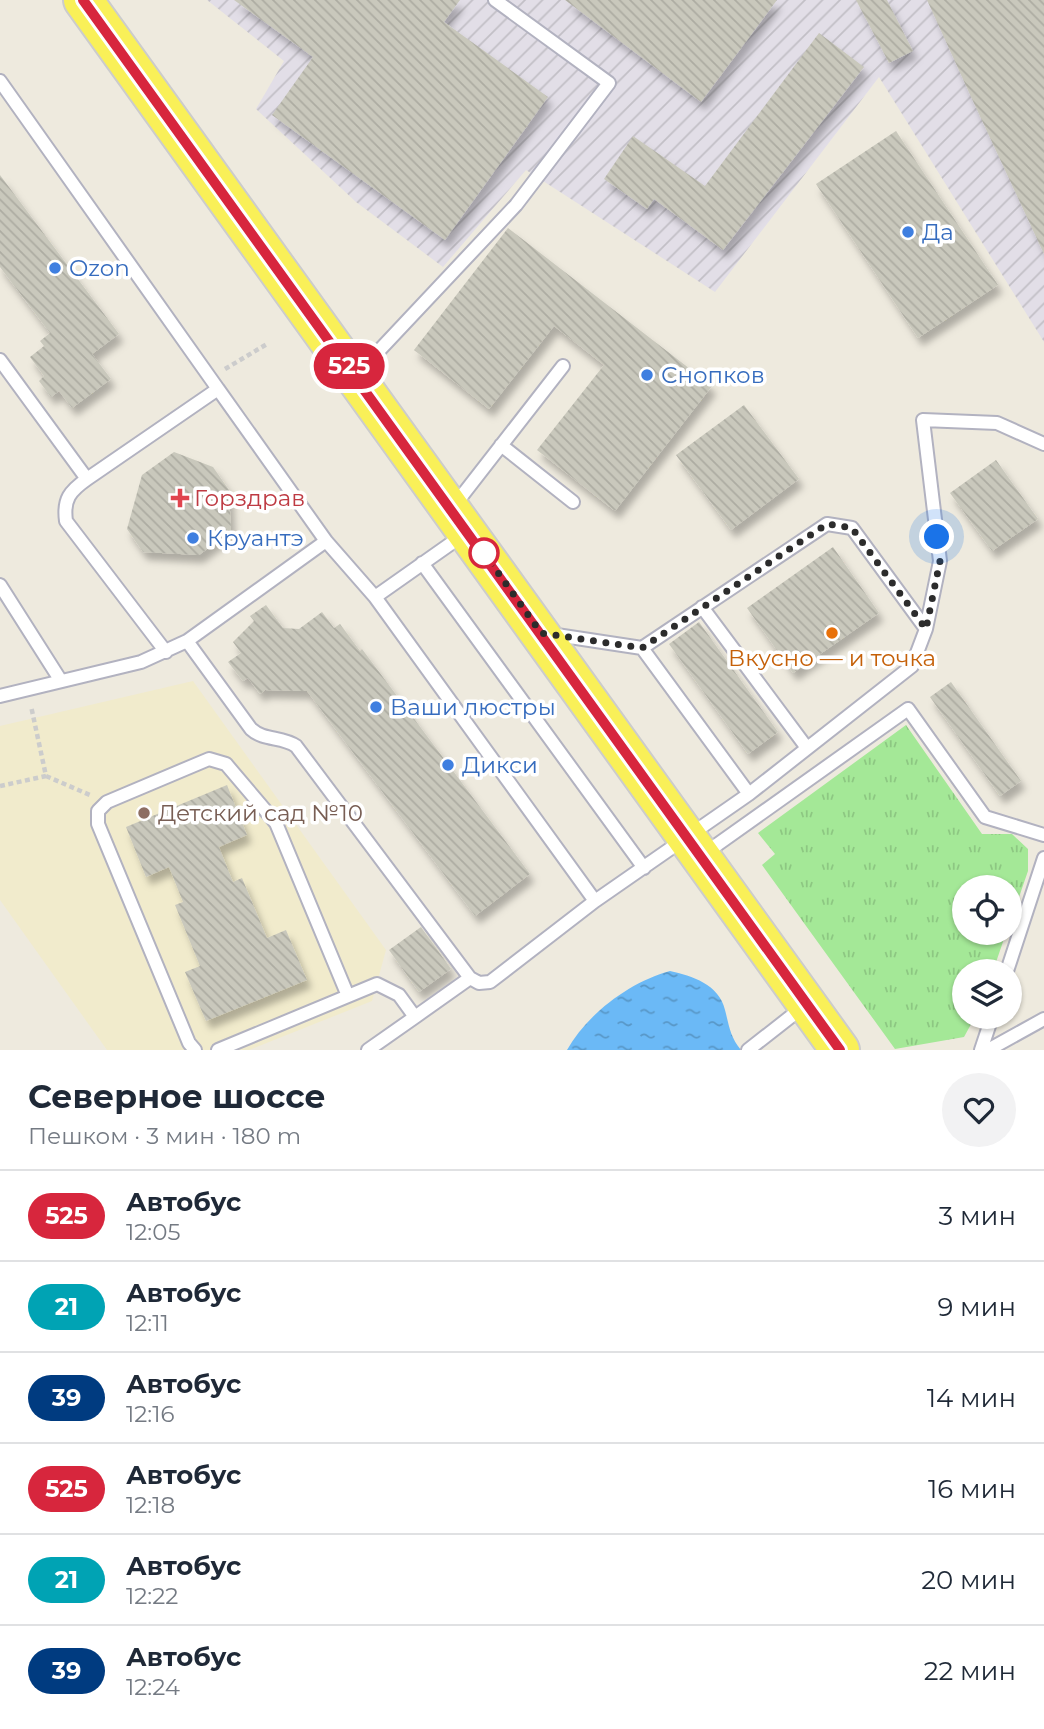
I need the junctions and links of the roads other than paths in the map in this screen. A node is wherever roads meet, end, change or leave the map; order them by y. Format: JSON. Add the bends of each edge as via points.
{"nodes":[{"id":1,"x":83,"y":0,"type":"edge"},
{"id":2,"x":495,"y":0,"type":"edge"},
{"id":3,"x":0,"y":81,"type":"edge"},
{"id":4,"x":0,"y":360,"type":"edge"},
{"id":5,"x":563,"y":366,"type":"dead end"},
{"id":6,"x":356,"y":375,"type":"junction"},
{"id":7,"x":214,"y":383,"type":"junction"},
{"id":8,"x":1044,"y":444,"type":"edge"},
{"id":9,"x":501,"y":445,"type":"junction"},
{"id":10,"x":87,"y":479,"type":"junction"},
{"id":11,"x":573,"y":502,"type":"dead end"},
{"id":12,"x":460,"y":520,"type":"junction"},
{"id":13,"x":326,"y":541,"type":"junction"},
{"id":14,"x":422,"y":563,"type":"junction"},
{"id":15,"x":0,"y":586,"type":"edge"},
{"id":16,"x":375,"y":597,"type":"junction"},
{"id":17,"x":702,"y":607,"type":"junction"},
{"id":18,"x":926,"y":629,"type":"junction"},
{"id":19,"x":541,"y":633,"type":"junction"},
{"id":20,"x":187,"y":641,"type":"junction"},
{"id":21,"x":642,"y":648,"type":"junction"},
{"id":22,"x":166,"y":652,"type":"junction"},
{"id":23,"x":61,"y":681,"type":"junction"},
{"id":24,"x":0,"y":696,"type":"edge"},
{"id":25,"x":807,"y":748,"type":"junction"},
{"id":26,"x":749,"y":794,"type":"junction"},
{"id":27,"x":1044,"y":835,"type":"edge"},
{"id":28,"x":694,"y":847,"type":"junction"},
{"id":29,"x":1044,"y":858,"type":"edge"},
{"id":30,"x":644,"y":868,"type":"junction"},
{"id":31,"x":595,"y":901,"type":"junction"},
{"id":32,"x":1011,"y":959,"type":"edge"},
{"id":33,"x":470,"y":978,"type":"junction"},
{"id":34,"x":348,"y":996,"type":"junction"},
{"id":35,"x":807,"y":1004,"type":"junction"},
{"id":36,"x":415,"y":1017,"type":"junction"},
{"id":37,"x":1044,"y":1020,"type":"edge"},
{"id":38,"x":988,"y":1029,"type":"edge"},
{"id":39,"x":750,"y":1048,"type":"edge"},
{"id":40,"x":195,"y":1050,"type":"edge"},
{"id":41,"x":218,"y":1050,"type":"edge"},
{"id":42,"x":368,"y":1050,"type":"edge"},
{"id":43,"x":840,"y":1050,"type":"edge"},
{"id":44,"x":981,"y":1050,"type":"edge"},
{"id":45,"x":988,"y":1050,"type":"edge"}],
"edges":[{"from":1,"to":6,"type":"main road"},
{"from":2,"to":6,"type":"lane","via":[[609,83],[516,205]]},
{"from":3,"to":7,"type":"lane"},
{"from":4,"to":10,"type":"lane"},
{"from":5,"to":9,"type":"lane"},
{"from":6,"to":12,"type":"main road"},
{"from":7,"to":10,"type":"lane"},
{"from":7,"to":13,"type":"lane"},
{"from":8,"to":18,"type":"lane","via":[[997,423],[923,420],[940,561]]},
{"from":9,"to":11,"type":"lane"},
{"from":9,"to":12,"type":"lane"},
{"from":10,"to":22,"type":"lane","via":[[71,491],[63,505],[66,521]]},
{"from":12,"to":14,"type":"lane"},
{"from":12,"to":19,"type":"main road"},
{"from":13,"to":16,"type":"lane"},
{"from":13,"to":20,"type":"lane"},
{"from":14,"to":16,"type":"lane"},
{"from":14,"to":30,"type":"lane"},
{"from":15,"to":23,"type":"lane"},
{"from":16,"to":31,"type":"lane"},
{"from":17,"to":18,"type":"lane","via":[[827,524],[852,528]]},
{"from":17,"to":21,"type":"lane"},
{"from":17,"to":25,"type":"lane"},
{"from":18,"to":25,"type":"lane","via":[[912,666]]},
{"from":19,"to":21,"type":"lane"},
{"from":19,"to":28,"type":"main road"},
{"from":20,"to":22,"type":"lane"},
{"from":20,"to":33,"type":"lane","via":[[257,735],[296,746]]},
{"from":21,"to":26,"type":"lane"},
{"from":22,"to":23,"type":"lane"},
{"from":23,"to":24,"type":"lane"},
{"from":25,"to":26,"type":"lane"},
{"from":26,"to":28,"type":"lane"},
{"from":27,"to":28,"type":"lane","via":[[985,817],[908,709]]},
{"from":28,"to":30,"type":"lane"},
{"from":28,"to":35,"type":"main road"},
{"from":29,"to":32,"type":"lane"},
{"from":30,"to":31,"type":"lane"},
{"from":31,"to":33,"type":"lane","via":[[491,982]]},
{"from":33,"to":36,"type":"lane"},
{"from":34,"to":36,"type":"lane","via":[[377,984],[399,995]]},
{"from":34,"to":40,"type":"lane","via":[[281,833],[226,764],[209,760],[107,802],[99,811],[98,824]]},
{"from":34,"to":41,"type":"lane"},
{"from":35,"to":39,"type":"lane"},
{"from":35,"to":43,"type":"main road"},
{"from":36,"to":42,"type":"lane"},
{"from":37,"to":45,"type":"lane"},
{"from":38,"to":44,"type":"lane"}]}
